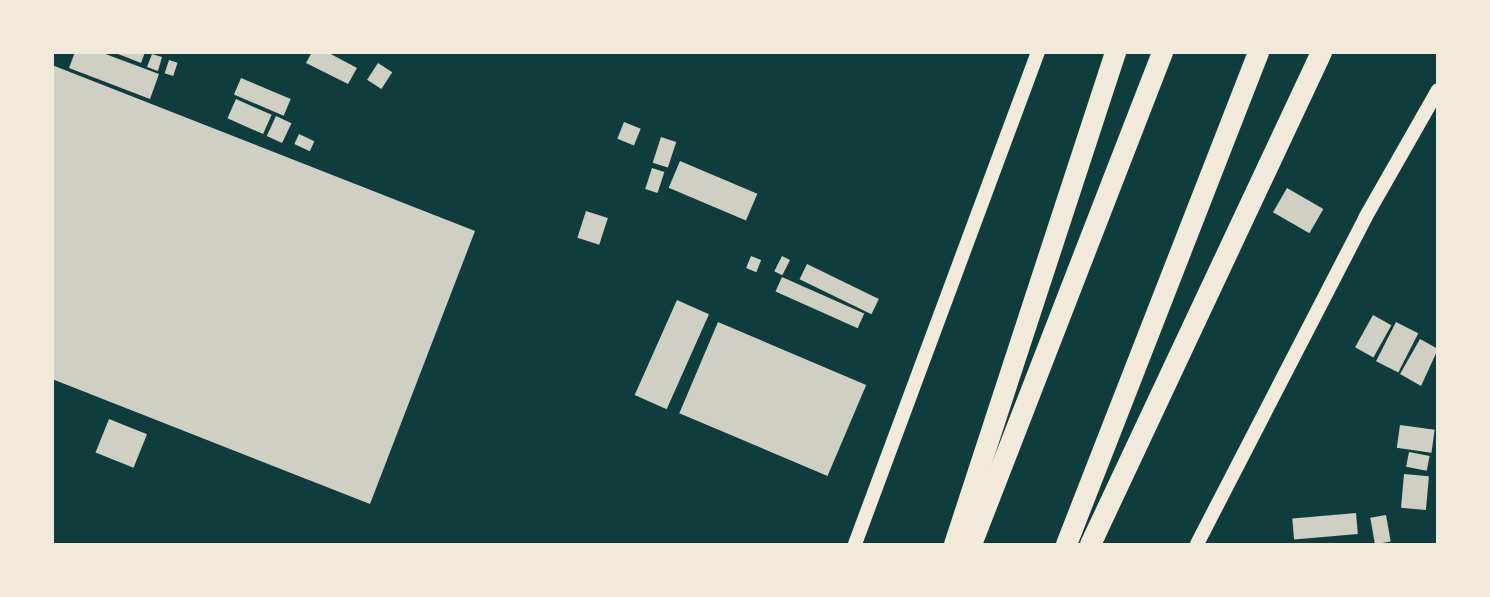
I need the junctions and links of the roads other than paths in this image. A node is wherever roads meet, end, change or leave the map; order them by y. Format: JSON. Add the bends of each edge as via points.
{"nodes":[{"id":1,"x":1038,"y":52,"type":"edge"},
{"id":2,"x":1115,"y":52,"type":"edge"},
{"id":3,"x":1162,"y":52,"type":"edge"},
{"id":4,"x":1258,"y":52,"type":"edge"},
{"id":5,"x":1321,"y":52,"type":"edge"},
{"id":6,"x":1437,"y":90,"type":"edge"},
{"id":7,"x":855,"y":544,"type":"edge"},
{"id":8,"x":954,"y":544,"type":"edge"},
{"id":9,"x":971,"y":544,"type":"edge"},
{"id":10,"x":1066,"y":544,"type":"edge"},
{"id":11,"x":1090,"y":544,"type":"edge"},
{"id":12,"x":1197,"y":544,"type":"edge"}],
"edges":[{"from":1,"to":7,"type":"main road"},
{"from":2,"to":8,"type":"highway"},
{"from":3,"to":9,"type":"highway"},
{"from":4,"to":10,"type":"highway"},
{"from":5,"to":11,"type":"highway"},
{"from":6,"to":12,"type":"main road","via":[[1365,218]]}]}
